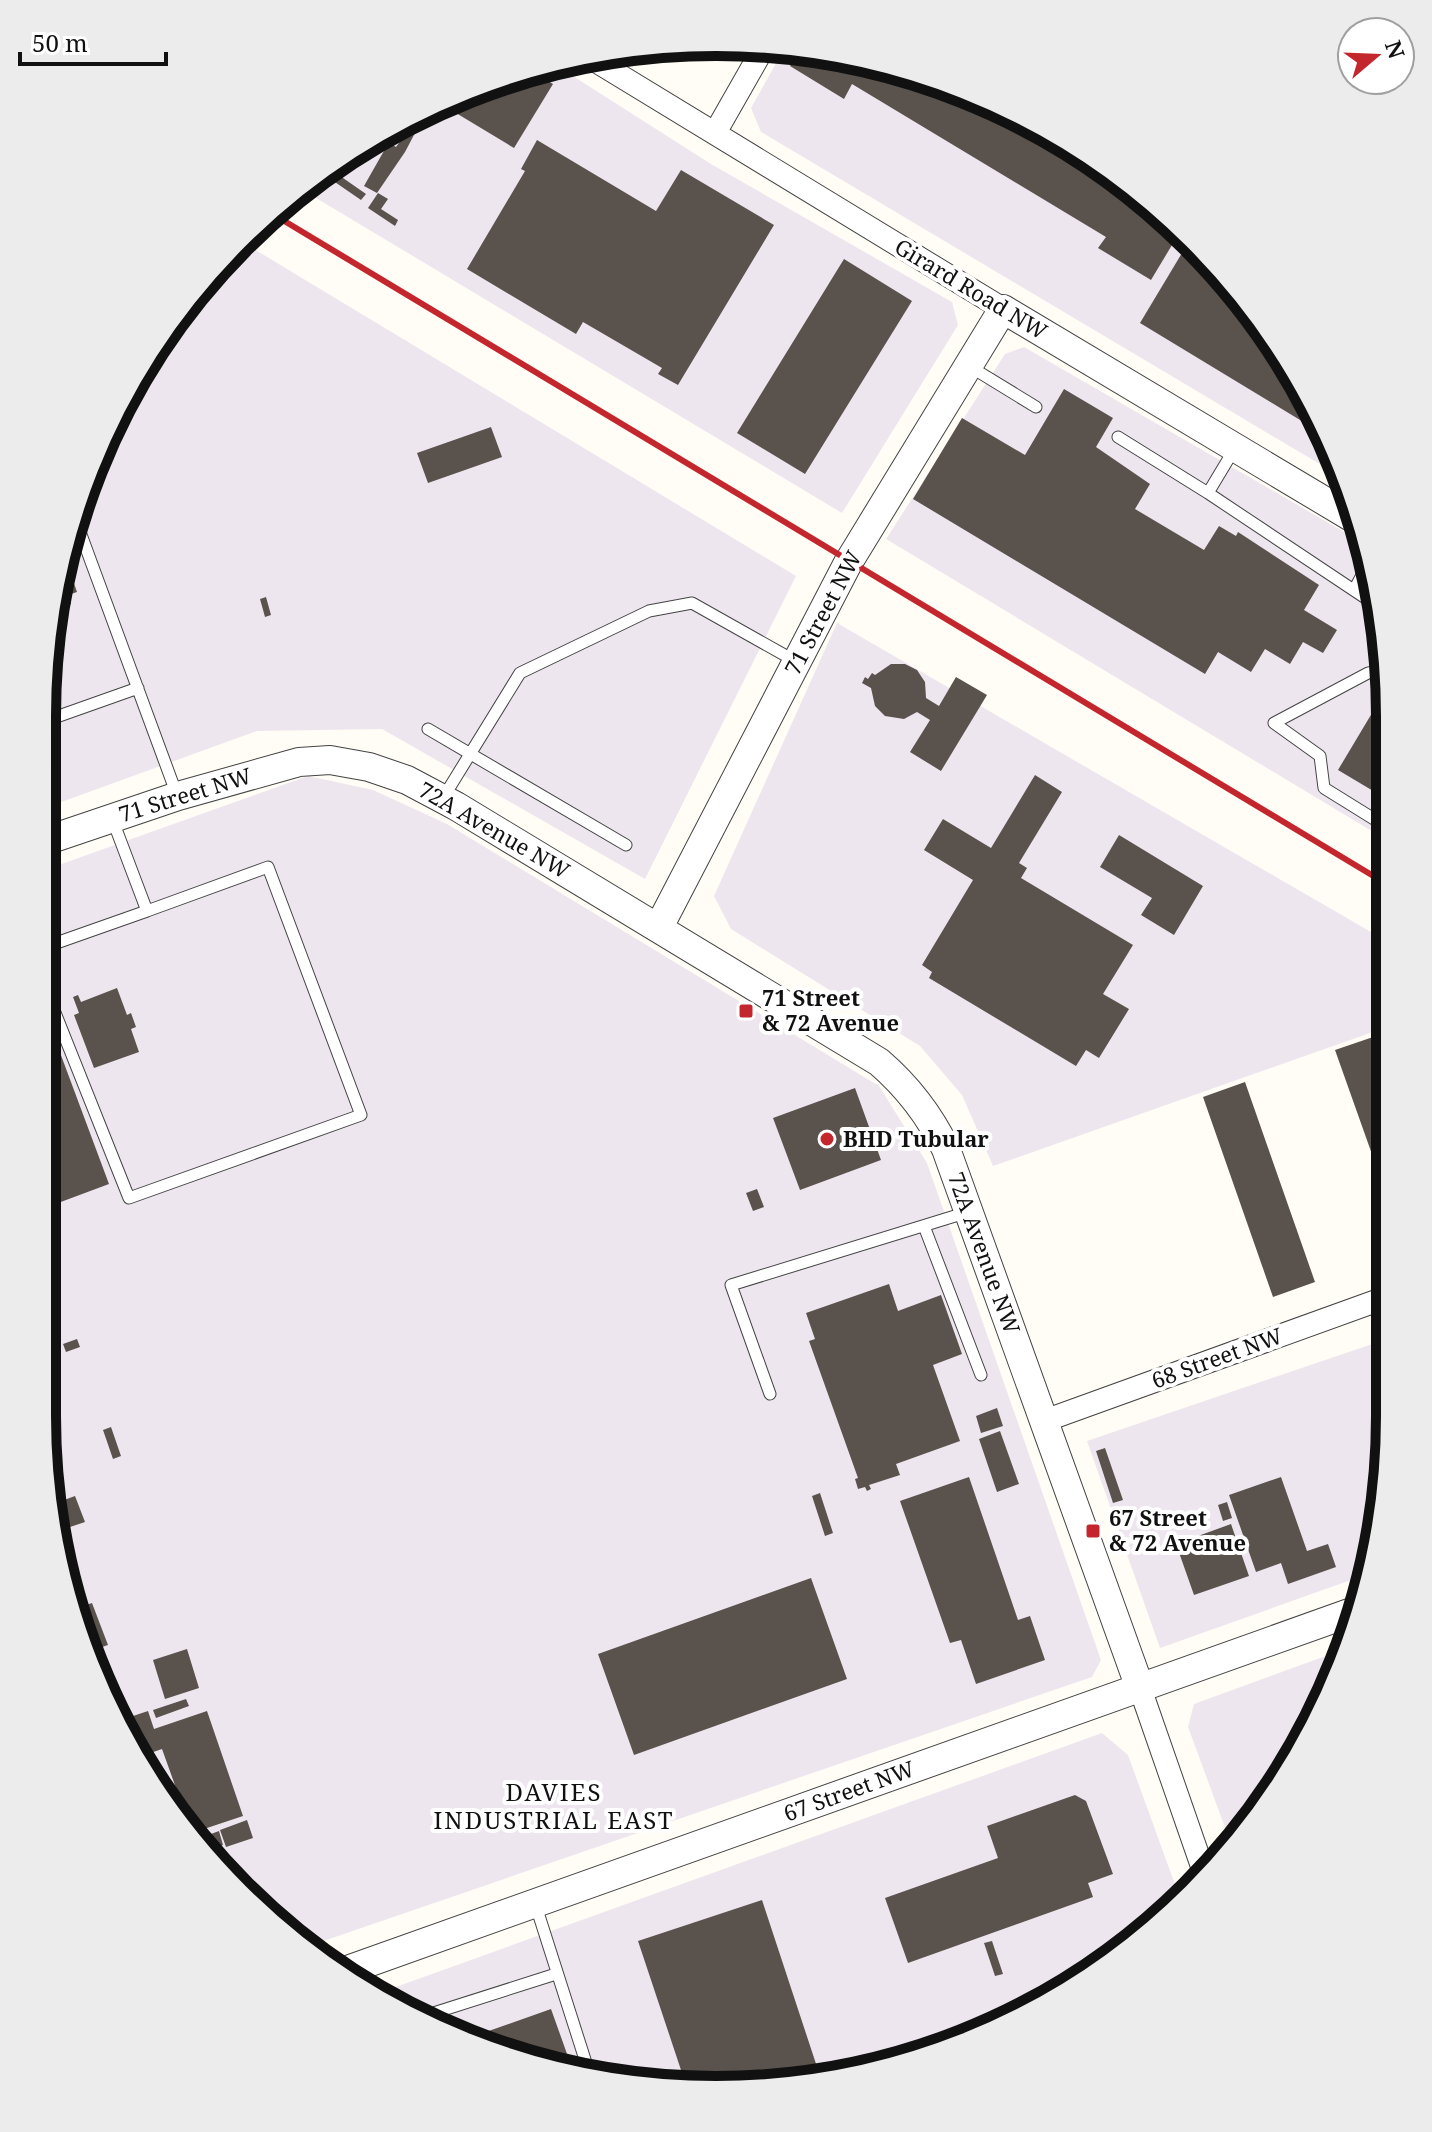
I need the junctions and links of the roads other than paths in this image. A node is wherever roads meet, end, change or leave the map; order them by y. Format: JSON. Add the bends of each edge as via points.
{"nodes":[{"id":1,"x":758,"y":57,"type":"edge"},
{"id":2,"x":604,"y":66,"type":"edge"},
{"id":3,"x":715,"y":133,"type":"junction"},
{"id":4,"x":1003,"y":309,"type":"junction"},
{"id":5,"x":968,"y":366,"type":"junction"},
{"id":6,"x":1036,"y":407,"type":"dead end"},
{"id":7,"x":1118,"y":437,"type":"dead end"},
{"id":8,"x":1235,"y":447,"type":"junction"},
{"id":9,"x":1208,"y":493,"type":"junction"},
{"id":10,"x":1344,"y":512,"type":"edge"},
{"id":11,"x":81,"y":535,"type":"edge"},
{"id":12,"x":1361,"y":577,"type":"edge"},
{"id":13,"x":1354,"y":590,"type":"junction"},
{"id":14,"x":1365,"y":597,"type":"edge"},
{"id":15,"x":797,"y":662,"type":"junction"},
{"id":16,"x":1375,"y":671,"type":"edge"},
{"id":17,"x":138,"y":688,"type":"junction"},
{"id":18,"x":56,"y":717,"type":"edge"},
{"id":19,"x":428,"y":729,"type":"dead end"},
{"id":20,"x":471,"y":754,"type":"junction"},
{"id":21,"x":330,"y":760,"type":"joint"},
{"id":22,"x":178,"y":796,"type":"junction"},
{"id":23,"x":443,"y":798,"type":"junction"},
{"id":24,"x":112,"y":818,"type":"junction"},
{"id":25,"x":1376,"y":820,"type":"edge"},
{"id":26,"x":56,"y":837,"type":"edge"},
{"id":27,"x":626,"y":845,"type":"dead end"},
{"id":28,"x":147,"y":911,"type":"junction"},
{"id":29,"x":659,"y":927,"type":"junction"},
{"id":30,"x":56,"y":943,"type":"edge"},
{"id":31,"x":56,"y":1015,"type":"edge"},
{"id":32,"x":968,"y":1211,"type":"junction"},
{"id":33,"x":924,"y":1226,"type":"junction"},
{"id":34,"x":1376,"y":1301,"type":"edge"},
{"id":35,"x":981,"y":1375,"type":"dead end"},
{"id":36,"x":770,"y":1394,"type":"dead end"},
{"id":37,"x":1044,"y":1421,"type":"junction"},
{"id":38,"x":1345,"y":1614,"type":"edge"},
{"id":39,"x":1140,"y":1688,"type":"junction"},
{"id":40,"x":1201,"y":1863,"type":"edge"},
{"id":41,"x":535,"y":1903,"type":"junction"},
{"id":42,"x":354,"y":1968,"type":"edge"},
{"id":43,"x":556,"y":1974,"type":"junction"},
{"id":44,"x":434,"y":2013,"type":"edge"},
{"id":45,"x":586,"y":2063,"type":"edge"}],
"edges":[{"from":1,"to":3,"type":"street"},
{"from":2,"to":3,"type":"street","name":"Girard Road NW"},
{"from":3,"to":4,"type":"street","name":"Girard Road NW"},
{"from":4,"to":5,"type":"street","name":"71 Street NW"},
{"from":4,"to":8,"type":"street","name":"Girard Road NW"},
{"from":5,"to":6,"type":"lane"},
{"from":5,"to":15,"type":"street","name":"71 Street NW","via":[[848,563]]},
{"from":7,"to":9,"type":"lane"},
{"from":8,"to":9,"type":"lane"},
{"from":8,"to":10,"type":"street","name":"Girard Road NW"},
{"from":9,"to":13,"type":"lane"},
{"from":11,"to":17,"type":"lane"},
{"from":12,"to":13,"type":"lane"},
{"from":13,"to":14,"type":"lane"},
{"from":15,"to":20,"type":"lane","via":[[692,603],[649,611],[520,673]]},
{"from":15,"to":29,"type":"street","name":"71 Street NW"},
{"from":16,"to":25,"type":"lane","via":[[1274,723],[1320,756],[1324,788]]},
{"from":17,"to":18,"type":"lane"},
{"from":17,"to":22,"type":"lane"},
{"from":19,"to":20,"type":"lane"},
{"from":20,"to":23,"type":"lane"},
{"from":20,"to":27,"type":"lane"},
{"from":21,"to":22,"type":"street","name":"71 Street NW","via":[[269,769]]},
{"from":21,"to":23,"type":"street","name":"72A Avenue NW","via":[[369,767]]},
{"from":22,"to":24,"type":"street","name":"71 Street NW"},
{"from":23,"to":29,"type":"street","name":"72A Avenue NW"},
{"from":24,"to":26,"type":"street","name":"71 Street NW"},
{"from":24,"to":28,"type":"lane"},
{"from":28,"to":30,"type":"lane"},
{"from":28,"to":31,"type":"lane","via":[[268,867],[361,1115],[129,1198]]},
{"from":29,"to":32,"type":"street","name":"72A Avenue NW","via":[[831,1031],[898,1079],[936,1128]]},
{"from":32,"to":33,"type":"lane"},
{"from":32,"to":37,"type":"street","name":"72A Avenue NW"},
{"from":33,"to":35,"type":"lane"},
{"from":33,"to":36,"type":"lane","via":[[731,1285]]},
{"from":34,"to":37,"type":"street","name":"68 Street NW"},
{"from":37,"to":39,"type":"street","name":"72A Avenue NW"},
{"from":38,"to":39,"type":"street","name":"67 Street NW"},
{"from":39,"to":40,"type":"street","name":"72A Avenue NW"},
{"from":39,"to":41,"type":"street","name":"67 Street NW"},
{"from":41,"to":42,"type":"street","name":"67 Street NW"},
{"from":41,"to":43,"type":"lane"},
{"from":43,"to":44,"type":"lane"},
{"from":43,"to":45,"type":"lane"}]}
